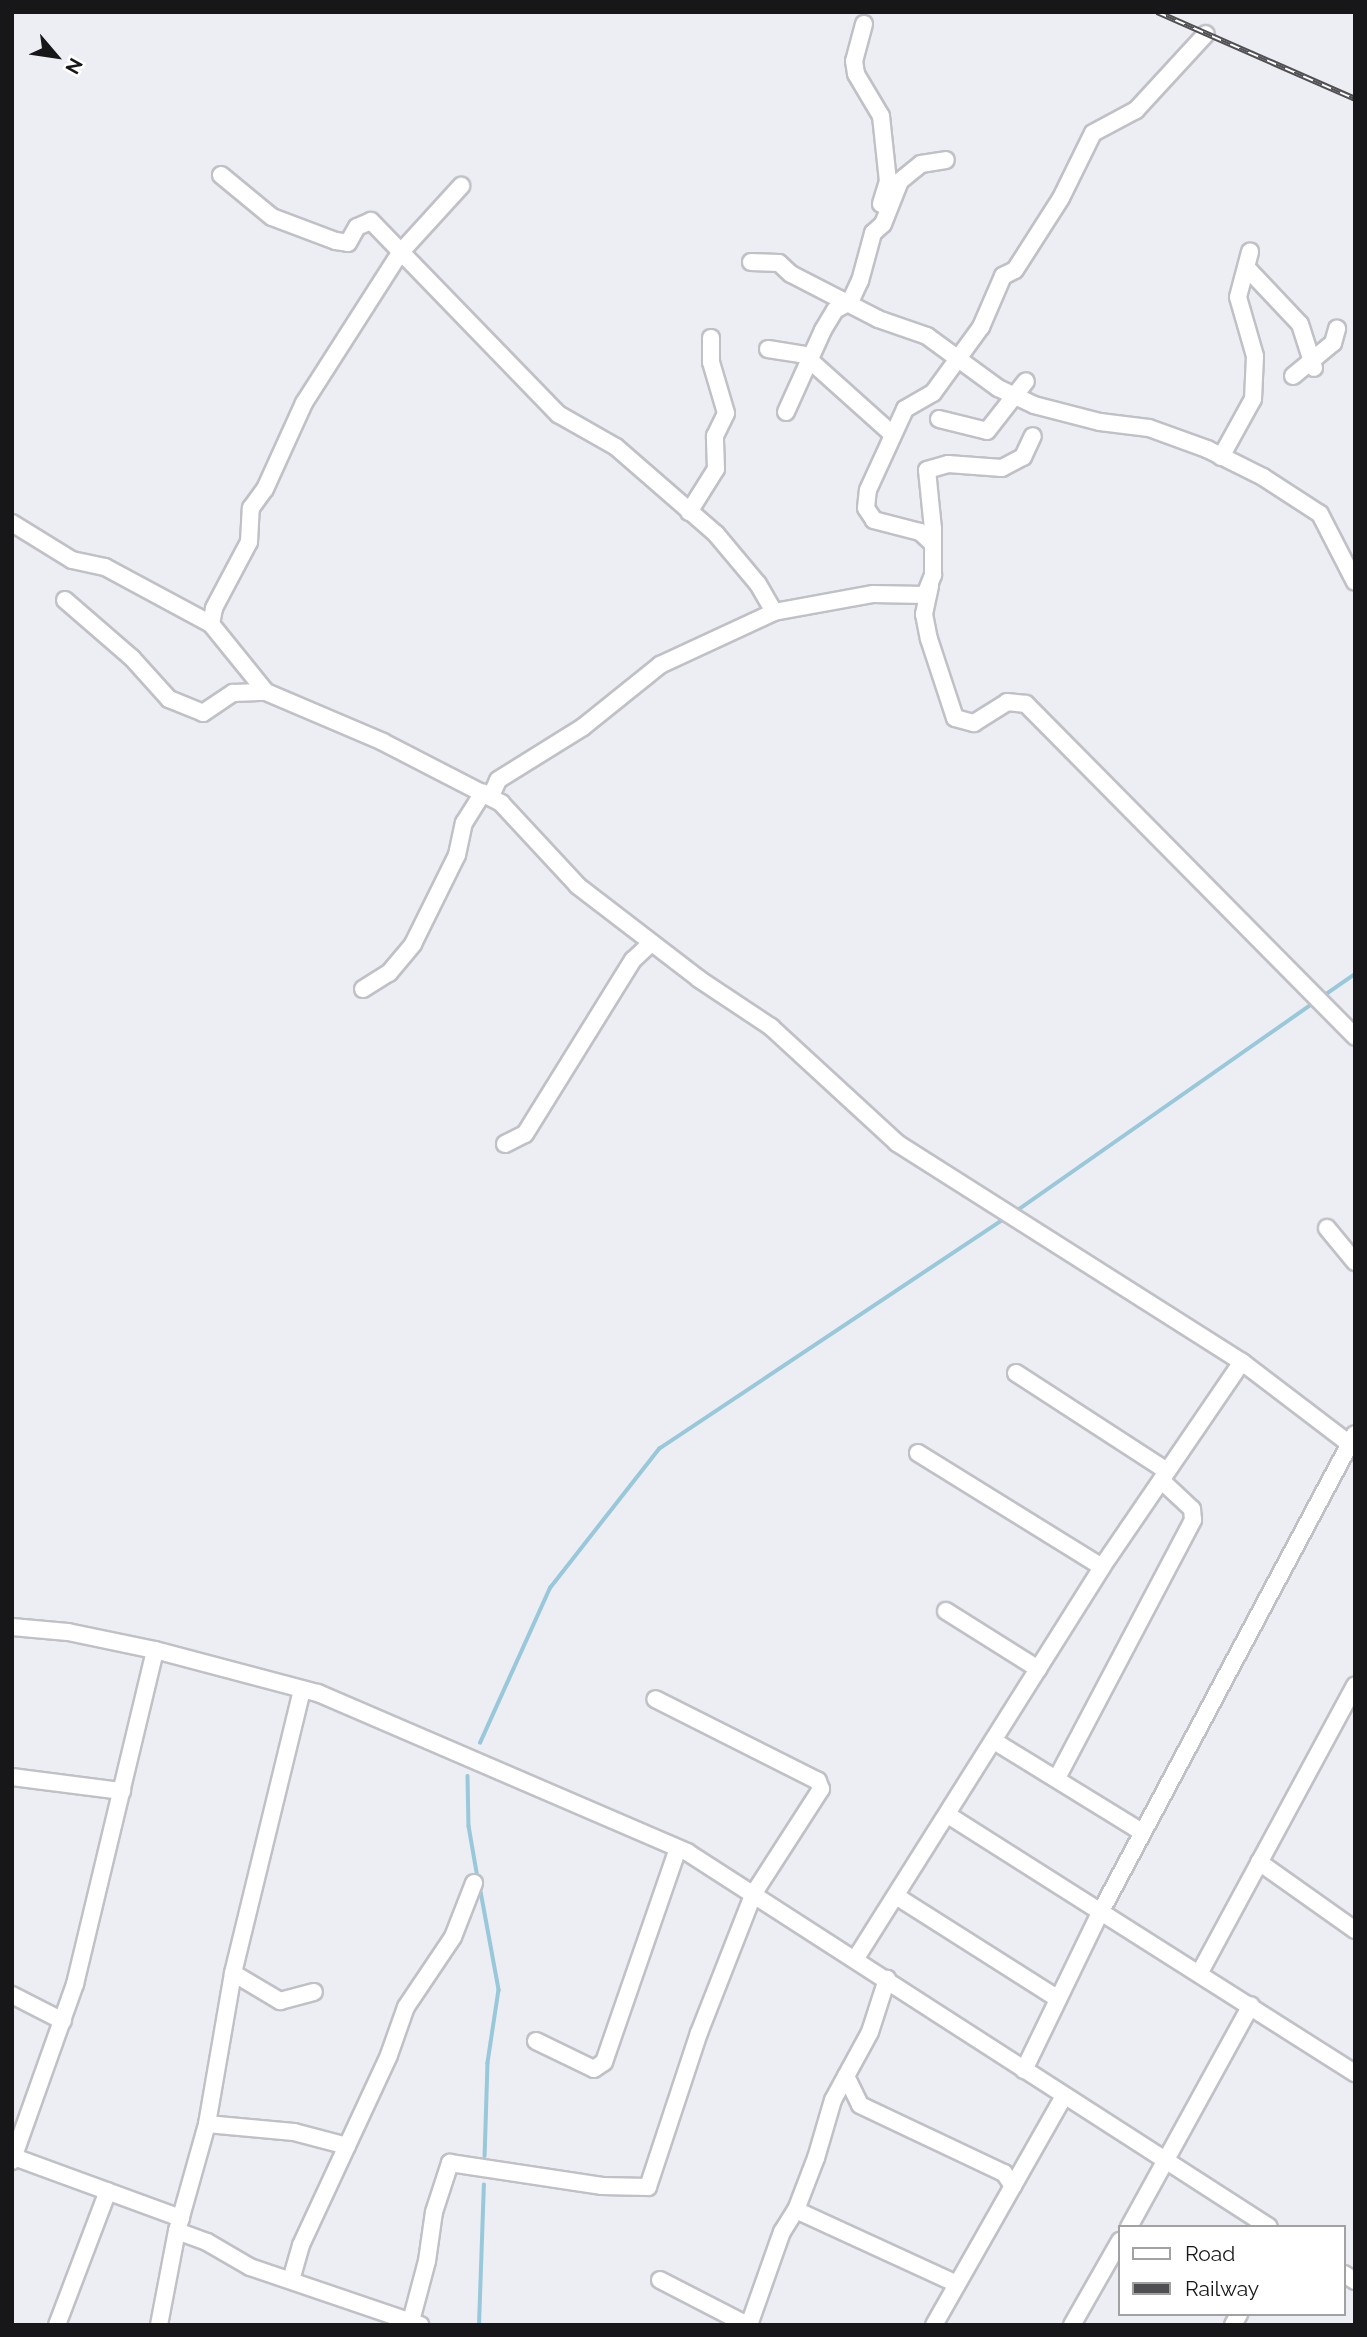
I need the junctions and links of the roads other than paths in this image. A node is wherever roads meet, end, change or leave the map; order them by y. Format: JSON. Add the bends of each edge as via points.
{"nodes":[{"id":1,"x":864,"y":24,"type":"dead end"},
{"id":2,"x":1206,"y":34,"type":"dead end"},
{"id":3,"x":946,"y":160,"type":"dead end"},
{"id":4,"x":221,"y":176,"type":"dead end"},
{"id":5,"x":461,"y":187,"type":"dead end"},
{"id":6,"x":873,"y":233,"type":"junction"},
{"id":7,"x":400,"y":253,"type":"junction"},
{"id":8,"x":751,"y":262,"type":"dead end"},
{"id":9,"x":850,"y":302,"type":"junction"},
{"id":10,"x":1337,"y":329,"type":"dead end"},
{"id":11,"x":711,"y":338,"type":"dead end"},
{"id":12,"x":768,"y":349,"type":"dead end"},
{"id":13,"x":958,"y":358,"type":"junction"},
{"id":14,"x":810,"y":360,"type":"junction"},
{"id":15,"x":1313,"y":363,"type":"junction"},
{"id":16,"x":1293,"y":376,"type":"dead end"},
{"id":17,"x":1026,"y":381,"type":"dead end"},
{"id":18,"x":1012,"y":394,"type":"junction"},
{"id":19,"x":786,"y":412,"type":"dead end"},
{"id":20,"x":939,"y":419,"type":"dead end"},
{"id":21,"x":892,"y":433,"type":"junction"},
{"id":22,"x":1033,"y":436,"type":"dead end"},
{"id":23,"x":1220,"y":457,"type":"junction"},
{"id":24,"x":689,"y":512,"type":"junction"},
{"id":25,"x":12,"y":523,"type":"edge"},
{"id":26,"x":933,"y":544,"type":"junction"},
{"id":27,"x":1354,"y":576,"type":"edge"},
{"id":28,"x":930,"y":586,"type":"junction"},
{"id":29,"x":65,"y":600,"type":"dead end"},
{"id":30,"x":774,"y":612,"type":"junction"},
{"id":31,"x":211,"y":624,"type":"junction"},
{"id":32,"x":266,"y":692,"type":"junction"},
{"id":33,"x":487,"y":794,"type":"junction"},
{"id":34,"x":651,"y":943,"type":"junction"},
{"id":35,"x":363,"y":989,"type":"dead end"},
{"id":36,"x":1355,"y":1037,"type":"edge"},
{"id":37,"x":505,"y":1144,"type":"dead end"},
{"id":38,"x":1327,"y":1228,"type":"dead end"},
{"id":39,"x":1355,"y":1262,"type":"edge"},
{"id":40,"x":1241,"y":1362,"type":"junction"},
{"id":41,"x":1016,"y":1373,"type":"dead end"},
{"id":42,"x":1353,"y":1442,"type":"edge"},
{"id":43,"x":918,"y":1453,"type":"dead end"},
{"id":44,"x":1164,"y":1475,"type":"junction"},
{"id":45,"x":1101,"y":1567,"type":"junction"},
{"id":46,"x":946,"y":1611,"type":"dead end"},
{"id":47,"x":12,"y":1627,"type":"edge"},
{"id":48,"x":155,"y":1650,"type":"junction"},
{"id":49,"x":1038,"y":1669,"type":"junction"},
{"id":50,"x":1355,"y":1685,"type":"edge"},
{"id":51,"x":302,"y":1689,"type":"junction"},
{"id":52,"x":655,"y":1699,"type":"dead end"},
{"id":53,"x":994,"y":1741,"type":"junction"},
{"id":54,"x":12,"y":1777,"type":"edge"},
{"id":55,"x":1057,"y":1778,"type":"junction"},
{"id":56,"x":122,"y":1791,"type":"junction"},
{"id":57,"x":948,"y":1815,"type":"junction"},
{"id":58,"x":1142,"y":1832,"type":"junction"},
{"id":59,"x":678,"y":1848,"type":"junction"},
{"id":60,"x":1259,"y":1862,"type":"junction"},
{"id":61,"x":474,"y":1883,"type":"dead end"},
{"id":62,"x":754,"y":1893,"type":"junction"},
{"id":63,"x":896,"y":1896,"type":"junction"},
{"id":64,"x":1101,"y":1911,"type":"junction"},
{"id":65,"x":1355,"y":1930,"type":"edge"},
{"id":66,"x":856,"y":1958,"type":"junction"},
{"id":67,"x":233,"y":1973,"type":"junction"},
{"id":68,"x":1199,"y":1974,"type":"junction"},
{"id":69,"x":887,"y":1979,"type":"junction"},
{"id":70,"x":314,"y":1992,"type":"dead end"},
{"id":71,"x":12,"y":1995,"type":"edge"},
{"id":72,"x":1058,"y":1999,"type":"junction"},
{"id":73,"x":1251,"y":2005,"type":"junction"},
{"id":74,"x":63,"y":2021,"type":"junction"},
{"id":75,"x":537,"y":2041,"type":"dead end"},
{"id":76,"x":1024,"y":2070,"type":"junction"},
{"id":77,"x":1355,"y":2073,"type":"edge"},
{"id":78,"x":846,"y":2076,"type":"junction"},
{"id":79,"x":1064,"y":2096,"type":"junction"},
{"id":80,"x":860,"y":2105,"type":"junction"},
{"id":81,"x":829,"y":2115,"type":"junction"},
{"id":82,"x":207,"y":2123,"type":"junction"},
{"id":83,"x":347,"y":2146,"type":"junction"},
{"id":84,"x":13,"y":2159,"type":"edge"},
{"id":85,"x":1167,"y":2161,"type":"junction"},
{"id":86,"x":1023,"y":2169,"type":"junction"},
{"id":87,"x":1004,"y":2173,"type":"junction"},
{"id":88,"x":1013,"y":2186,"type":"junction"},
{"id":89,"x":108,"y":2191,"type":"junction"},
{"id":90,"x":796,"y":2210,"type":"junction"},
{"id":91,"x":179,"y":2224,"type":"junction"},
{"id":92,"x":1130,"y":2225,"type":"edge"},
{"id":93,"x":1266,"y":2225,"type":"edge"},
{"id":94,"x":1118,"y":2244,"type":"edge"},
{"id":95,"x":291,"y":2280,"type":"junction"},
{"id":96,"x":660,"y":2280,"type":"dead end"},
{"id":97,"x":957,"y":2284,"type":"junction"},
{"id":98,"x":416,"y":2323,"type":"edge"},
{"id":99,"x":57,"y":2325,"type":"edge"},
{"id":100,"x":159,"y":2325,"type":"edge"},
{"id":101,"x":748,"y":2325,"type":"edge"},
{"id":102,"x":934,"y":2325,"type":"edge"},
{"id":103,"x":1072,"y":2325,"type":"edge"}],
"edges":[{"from":1,"to":6,"type":"street","via":[[854,61],[856,74],[881,116],[888,181]]},
{"from":2,"to":13,"type":"street","via":[[1136,110],[1093,133],[1061,198],[1015,270],[1003,276],[987,316]]},
{"from":3,"to":6,"type":"street","via":[[909,170],[883,224]]},
{"from":4,"to":7,"type":"street","via":[[272,217],[336,242],[348,243],[356,227],[371,221]]},
{"from":5,"to":7,"type":"street"},
{"from":6,"to":9,"type":"street"},
{"from":7,"to":24,"type":"street","via":[[443,290],[513,372],[558,414],[617,447]]},
{"from":7,"to":31,"type":"street","via":[[304,403],[265,489],[251,509],[249,542],[214,608]]},
{"from":8,"to":9,"type":"street","via":[[779,263],[791,274]]},
{"from":9,"to":13,"type":"street","via":[[878,319],[927,336]]},
{"from":9,"to":14,"type":"street","via":[[835,310]]},
{"from":10,"to":15,"type":"street","via":[[1332,343]]},
{"from":11,"to":24,"type":"street","via":[[711,362],[726,413],[715,436],[716,469]]},
{"from":12,"to":14,"type":"street"},
{"from":13,"to":18,"type":"street"},
{"from":13,"to":21,"type":"street","via":[[933,393],[905,409]]},
{"from":14,"to":19,"type":"street"},
{"from":14,"to":21,"type":"street"},
{"from":15,"to":16,"type":"street"},
{"from":15,"to":23,"type":"street","via":[[1300,324],[1248,260],[1238,297],[1255,356],[1253,399]]},
{"from":17,"to":18,"type":"street"},
{"from":18,"to":20,"type":"street","via":[[987,431]]},
{"from":18,"to":23,"type":"street","via":[[1083,418],[1149,428]]},
{"from":21,"to":26,"type":"street","via":[[868,490],[866,508],[874,520],[920,532]]},
{"from":22,"to":26,"type":"street","via":[[1023,457],[1002,468],[948,464],[927,470]]},
{"from":23,"to":27,"type":"street","via":[[1263,477],[1320,514]]},
{"from":24,"to":30,"type":"street","via":[[716,534],[758,584]]},
{"from":25,"to":31,"type":"street","via":[[72,560],[106,567]]},
{"from":26,"to":28,"type":"street"},
{"from":28,"to":30,"type":"street","via":[[925,595],[873,594]]},
{"from":28,"to":36,"type":"street","via":[[926,627],[955,718],[974,723],[1007,702],[1026,704]]},
{"from":29,"to":32,"type":"street","via":[[132,658],[160,692],[188,707],[207,712],[233,693]]},
{"from":30,"to":33,"type":"street","via":[[660,664],[583,727],[498,780]]},
{"from":31,"to":32,"type":"street"},
{"from":32,"to":33,"type":"street","via":[[333,719]]},
{"from":33,"to":34,"type":"street","via":[[569,878]]},
{"from":33,"to":35,"type":"street","via":[[464,823],[457,855],[413,944],[389,973]]},
{"from":34,"to":37,"type":"street","via":[[633,960],[525,1134]]},
{"from":34,"to":40,"type":"street","via":[[771,1027],[897,1143]]},
{"from":38,"to":39,"type":"street"},
{"from":40,"to":42,"type":"street"},
{"from":40,"to":44,"type":"street"},
{"from":41,"to":44,"type":"street"},
{"from":42,"to":58,"type":"street"},
{"from":43,"to":45,"type":"street"},
{"from":44,"to":45,"type":"street"},
{"from":44,"to":55,"type":"street","via":[[1192,1509],[1193,1520]]},
{"from":45,"to":49,"type":"street"},
{"from":46,"to":49,"type":"street"},
{"from":47,"to":48,"type":"street","via":[[68,1632]]},
{"from":48,"to":51,"type":"street"},
{"from":48,"to":56,"type":"street"},
{"from":49,"to":53,"type":"street"},
{"from":50,"to":60,"type":"street"},
{"from":51,"to":59,"type":"street"},
{"from":51,"to":67,"type":"street"},
{"from":52,"to":62,"type":"street","via":[[821,1783]]},
{"from":53,"to":55,"type":"street"},
{"from":53,"to":57,"type":"street"},
{"from":54,"to":56,"type":"street"},
{"from":55,"to":58,"type":"street"},
{"from":56,"to":74,"type":"street"},
{"from":57,"to":63,"type":"street"},
{"from":57,"to":64,"type":"street"},
{"from":58,"to":64,"type":"street"},
{"from":59,"to":62,"type":"street"},
{"from":59,"to":75,"type":"street","via":[[604,2062],[594,2069]]},
{"from":60,"to":65,"type":"street"},
{"from":60,"to":68,"type":"street"},
{"from":61,"to":83,"type":"street","via":[[453,1937],[406,2007]]},
{"from":62,"to":66,"type":"street"},
{"from":62,"to":98,"type":"street","via":[[699,2033],[648,2187],[602,2186],[450,2164],[434,2213]]},
{"from":63,"to":66,"type":"street"},
{"from":63,"to":72,"type":"street"},
{"from":64,"to":68,"type":"street"},
{"from":64,"to":72,"type":"street"},
{"from":66,"to":69,"type":"street"},
{"from":67,"to":70,"type":"street","via":[[280,2001]]},
{"from":67,"to":82,"type":"street"},
{"from":68,"to":73,"type":"street"},
{"from":69,"to":76,"type":"street"},
{"from":69,"to":78,"type":"street","via":[[870,2032]]},
{"from":71,"to":74,"type":"street"},
{"from":72,"to":76,"type":"street"},
{"from":73,"to":77,"type":"street"},
{"from":73,"to":85,"type":"street"},
{"from":74,"to":84,"type":"street"},
{"from":76,"to":79,"type":"street"},
{"from":78,"to":80,"type":"street"},
{"from":78,"to":81,"type":"street"},
{"from":79,"to":85,"type":"street"},
{"from":79,"to":86,"type":"street"},
{"from":80,"to":81,"type":"street"},
{"from":80,"to":87,"type":"street"},
{"from":81,"to":90,"type":"street"},
{"from":82,"to":83,"type":"street","via":[[294,2132]]},
{"from":82,"to":91,"type":"street"},
{"from":83,"to":95,"type":"street","via":[[301,2245]]},
{"from":84,"to":89,"type":"street"},
{"from":85,"to":92,"type":"street"},
{"from":85,"to":93,"type":"street"},
{"from":86,"to":87,"type":"street"},
{"from":86,"to":88,"type":"street"},
{"from":87,"to":88,"type":"street"},
{"from":88,"to":97,"type":"street"},
{"from":89,"to":91,"type":"street"},
{"from":89,"to":99,"type":"street"},
{"from":90,"to":97,"type":"street"},
{"from":90,"to":101,"type":"street","via":[[782,2232]]},
{"from":91,"to":95,"type":"street","via":[[250,2267]]},
{"from":91,"to":100,"type":"street"},
{"from":94,"to":103,"type":"street"},
{"from":95,"to":98,"type":"street"},
{"from":96,"to":101,"type":"street"},
{"from":97,"to":102,"type":"street"}]}
